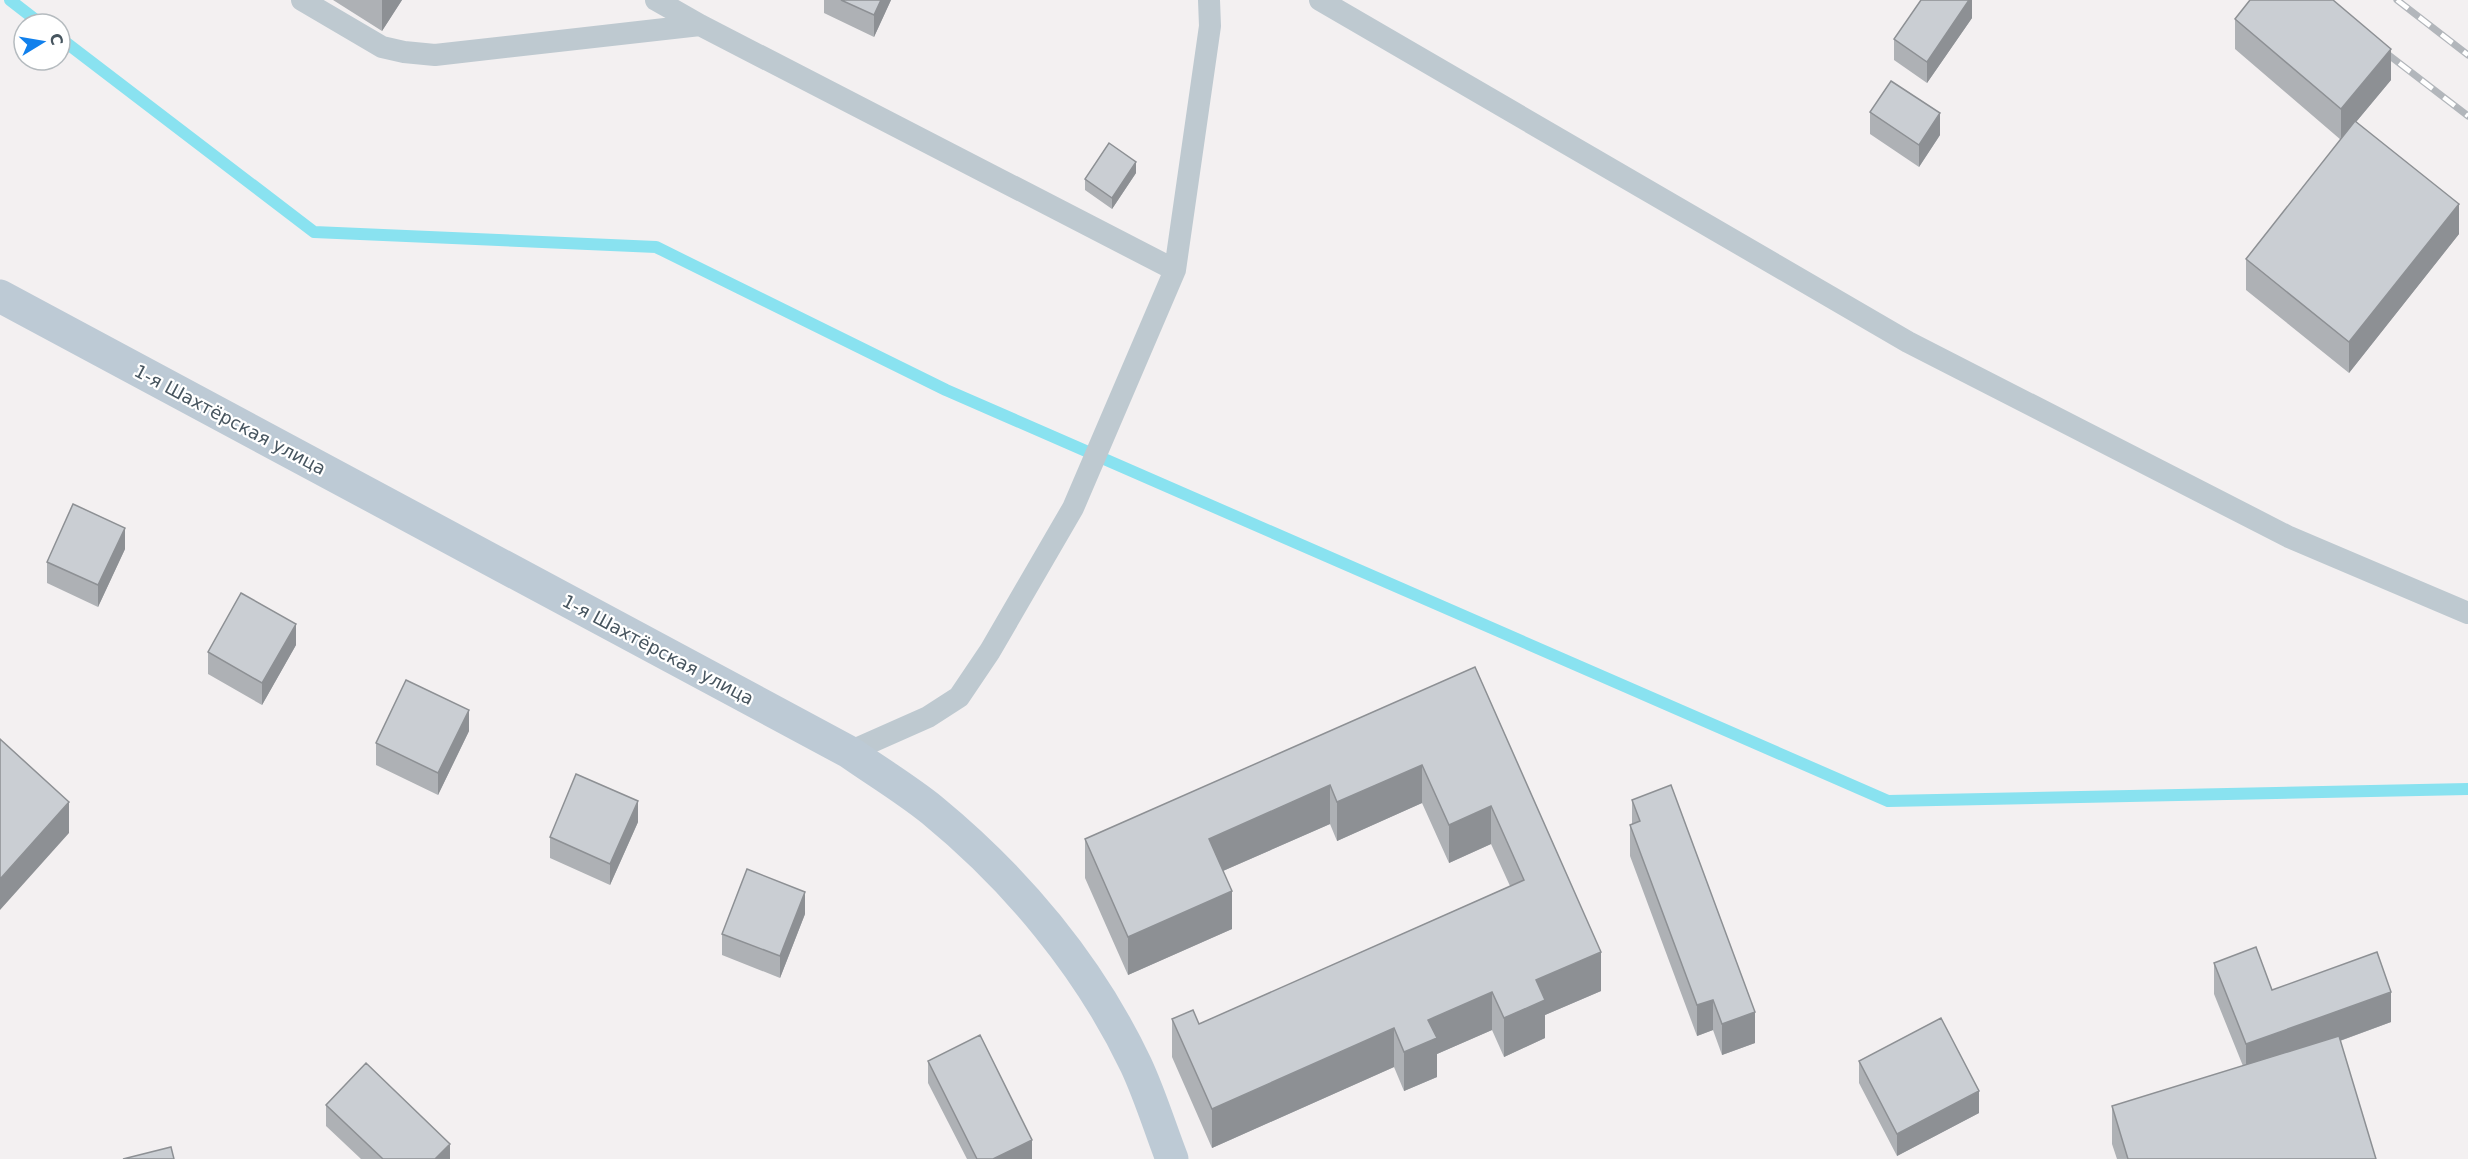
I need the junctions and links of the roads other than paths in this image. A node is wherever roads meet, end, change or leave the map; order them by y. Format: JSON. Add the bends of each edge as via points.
{"nodes":[{"id":1,"x":302,"y":0,"type":"edge"},
{"id":2,"x":656,"y":0,"type":"edge"},
{"id":3,"x":1209,"y":0,"type":"edge"},
{"id":4,"x":1320,"y":0,"type":"edge"},
{"id":5,"x":700,"y":25,"type":"junction"},
{"id":6,"x":1175,"y":270,"type":"junction"},
{"id":7,"x":0,"y":296,"type":"edge"},
{"id":8,"x":2468,"y":613,"type":"edge"},
{"id":9,"x":849,"y":752,"type":"junction"},
{"id":10,"x":1172,"y":1159,"type":"edge"}],
"edges":[{"from":1,"to":5,"type":"lane","via":[[382,47],[435,55]]},
{"from":2,"to":5,"type":"lane"},
{"from":3,"to":6,"type":"lane","via":[[1210,26]]},
{"from":4,"to":8,"type":"lane","via":[[1908,342],[2289,537]]},
{"from":5,"to":6,"type":"lane"},
{"from":6,"to":9,"type":"lane","via":[[1073,508],[959,697],[928,717]]},
{"from":7,"to":9,"type":"street","name":"1-я Шахтёрская улица"},
{"from":9,"to":10,"type":"street","name":"1-я Шахтёрская улица","via":[[931,809],[994,865],[1042,918],[1078,967],[1136,1065]]}]}
